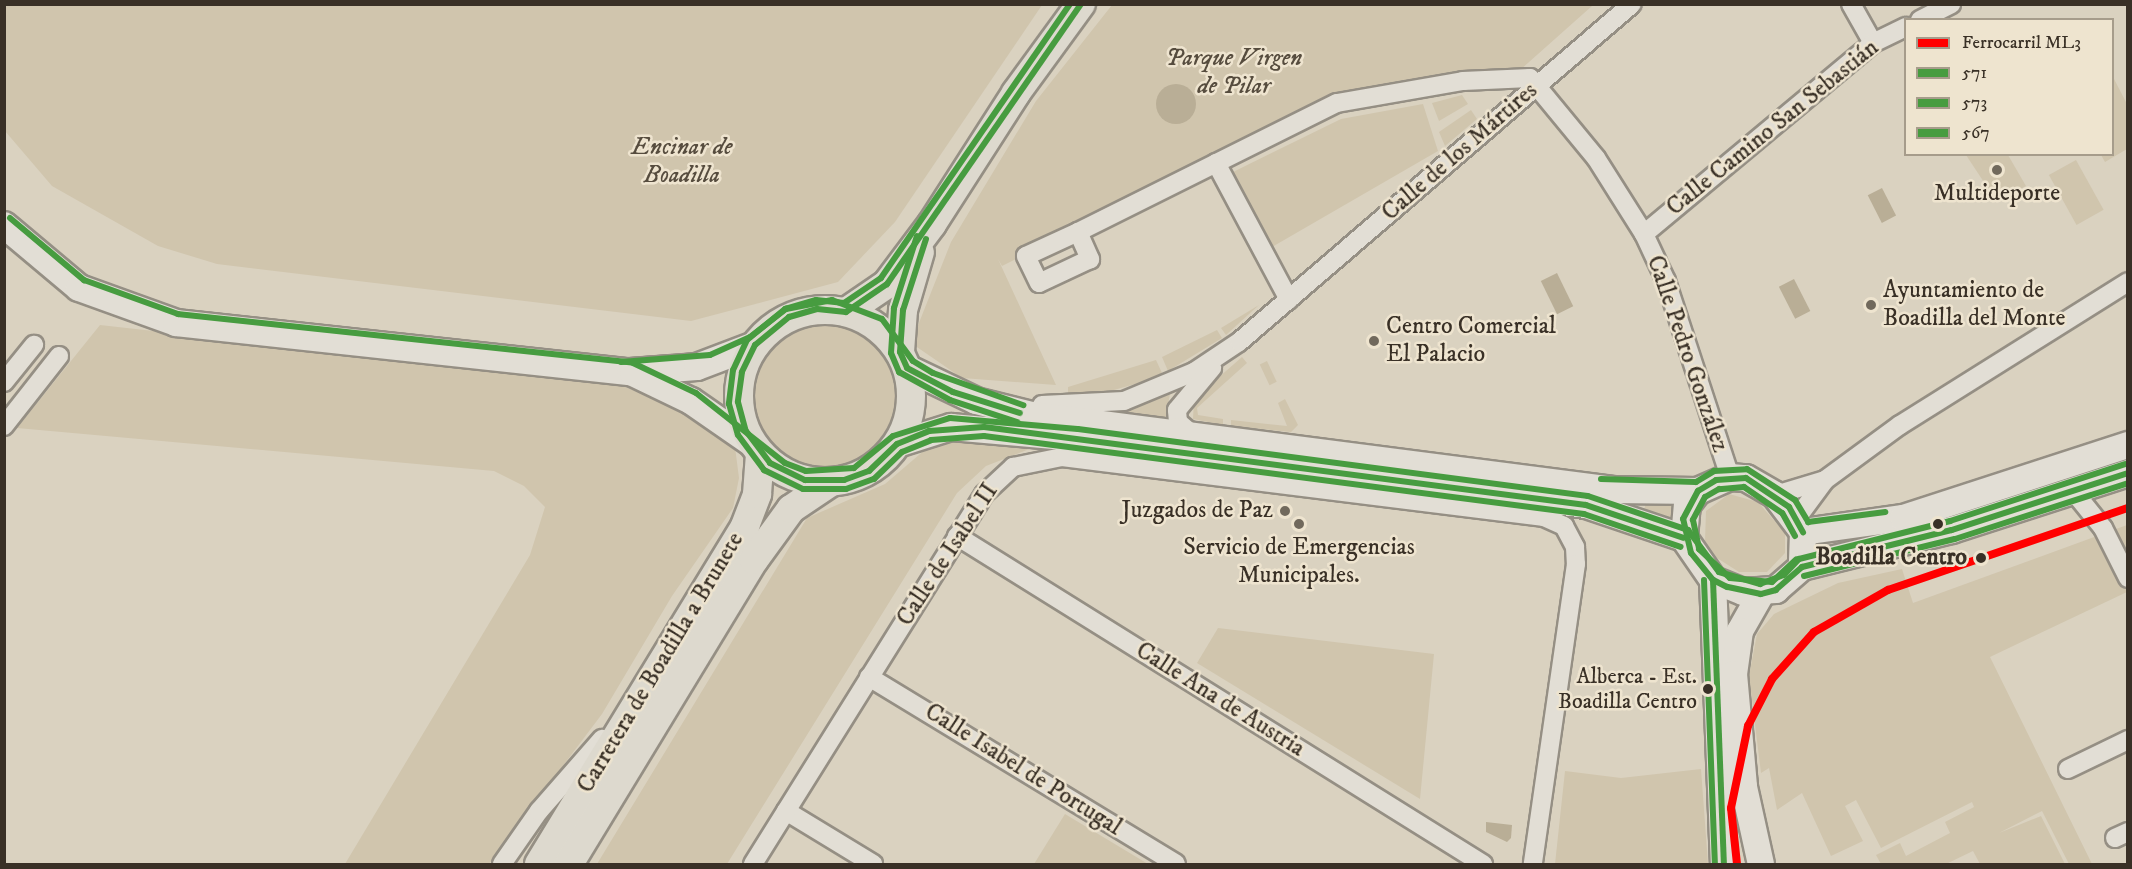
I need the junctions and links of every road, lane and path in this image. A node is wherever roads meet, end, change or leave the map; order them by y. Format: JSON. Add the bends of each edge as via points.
{"nodes":[{"id":1,"x":1081,"y":4,"type":"edge"},
{"id":2,"x":1632,"y":4,"type":"edge"},
{"id":3,"x":1851,"y":4,"type":"edge"},
{"id":4,"x":1951,"y":4,"type":"edge"},
{"id":5,"x":1924,"y":18,"type":"edge"},
{"id":6,"x":1904,"y":28,"type":"edge"},
{"id":7,"x":1873,"y":43,"type":"junction"},
{"id":8,"x":1539,"y":84,"type":"junction"},
{"id":9,"x":1216,"y":163,"type":"junction"},
{"id":10,"x":932,"y":224,"type":"junction"},
{"id":11,"x":4,"y":225,"type":"edge"},
{"id":12,"x":1078,"y":232,"type":"dead end"},
{"id":13,"x":1644,"y":234,"type":"junction"},
{"id":14,"x":2127,"y":282,"type":"edge"},
{"id":15,"x":1289,"y":300,"type":"junction"},
{"id":16,"x":846,"y":312,"type":"junction"},
{"id":17,"x":1239,"y":342,"type":"junction"},
{"id":18,"x":34,"y":345,"type":"dead end"},
{"id":19,"x":755,"y":345,"type":"junction"},
{"id":20,"x":59,"y":356,"type":"dead end"},
{"id":21,"x":903,"y":360,"type":"junction"},
{"id":22,"x":630,"y":372,"type":"junction"},
{"id":23,"x":4,"y":382,"type":"edge"},
{"id":24,"x":953,"y":392,"type":"junction"},
{"id":25,"x":4,"y":426,"type":"edge"},
{"id":26,"x":1192,"y":434,"type":"junction"},
{"id":27,"x":897,"y":444,"type":"junction"},
{"id":28,"x":2127,"y":445,"type":"edge"},
{"id":29,"x":756,"y":449,"type":"junction"},
{"id":30,"x":2127,"y":473,"type":"edge"},
{"id":31,"x":1730,"y":477,"type":"junction"},
{"id":32,"x":1825,"y":480,"type":"junction"},
{"id":33,"x":831,"y":482,"type":"junction"},
{"id":34,"x":1698,"y":491,"type":"junction"},
{"id":35,"x":2074,"y":492,"type":"junction"},
{"id":36,"x":1775,"y":495,"type":"junction"},
{"id":37,"x":1519,"y":496,"type":"junction"},
{"id":38,"x":1479,"y":510,"type":"junction"},
{"id":39,"x":1800,"y":525,"type":"junction"},
{"id":40,"x":957,"y":536,"type":"junction"},
{"id":41,"x":1684,"y":538,"type":"junction"},
{"id":42,"x":1802,"y":567,"type":"junction"},
{"id":43,"x":2127,"y":578,"type":"edge"},
{"id":44,"x":1713,"y":580,"type":"junction"},
{"id":45,"x":1761,"y":594,"type":"junction"},
{"id":46,"x":689,"y":618,"type":"junction"},
{"id":47,"x":869,"y":677,"type":"junction"},
{"id":48,"x":2127,"y":740,"type":"edge"},
{"id":49,"x":2068,"y":769,"type":"dead end"},
{"id":50,"x":786,"y":811,"type":"junction"},
{"id":51,"x":502,"y":864,"type":"edge"},
{"id":52,"x":539,"y":864,"type":"edge"},
{"id":53,"x":568,"y":864,"type":"edge"},
{"id":54,"x":753,"y":864,"type":"edge"},
{"id":55,"x":873,"y":864,"type":"edge"},
{"id":56,"x":1176,"y":864,"type":"edge"},
{"id":57,"x":1483,"y":864,"type":"edge"},
{"id":58,"x":1533,"y":864,"type":"edge"},
{"id":59,"x":1724,"y":864,"type":"edge"},
{"id":60,"x":1761,"y":864,"type":"edge"}],
"edges":[{"from":1,"to":10,"type":"main road","via":[[1016,93]]},
{"from":2,"to":8,"type":"street","name":"Calle de los Mártires"},
{"from":3,"to":7,"type":"street"},
{"from":4,"to":5,"type":"street"},
{"from":6,"to":7,"type":"street","name":"Calle Camino San Sebastián"},
{"from":7,"to":13,"type":"street","name":"Calle Camino San Sebastián"},
{"from":8,"to":9,"type":"street","via":[[1511,75],[1337,103]]},
{"from":8,"to":13,"type":"street","name":"Calle Pedro González"},
{"from":8,"to":15,"type":"street","name":"Calle de los Mártires"},
{"from":9,"to":12,"type":"street"},
{"from":9,"to":15,"type":"street"},
{"from":10,"to":16,"type":"main road","via":[[887,284]]},
{"from":10,"to":21,"type":"main road","via":[[911,274]]},
{"from":11,"to":22,"type":"street","via":[[79,288],[176,323]]},
{"from":13,"to":31,"type":"street","name":"Calle Pedro González","via":[[1666,281]]},
{"from":14,"to":32,"type":"street","via":[[1900,425]]},
{"from":15,"to":17,"type":"street","name":"Calle de los Mártires"},
{"from":16,"to":19,"type":"main road","via":[[802,312],[776,324]]},
{"from":16,"to":21,"type":"main road","via":[[877,326]]},
{"from":17,"to":24,"type":"street","name":"Calle de los Mártires","via":[[1170,383],[1101,406],[1012,403]]},
{"from":17,"to":26,"type":"street","name":"Calle de los Mártires","via":[[1179,404],[1178,422]]},
{"from":18,"to":23,"type":"street"},
{"from":19,"to":22,"type":"street","via":[[698,367]]},
{"from":19,"to":29,"type":"main road","via":[[741,372],[738,402]]},
{"from":20,"to":25,"type":"street"},
{"from":21,"to":24,"type":"street"},
{"from":21,"to":27,"type":"main road","via":[[911,399]]},
{"from":22,"to":29,"type":"street","via":[[691,401]]},
{"from":24,"to":26,"type":"street","via":[[1032,415]]},
{"from":26,"to":34,"type":"street","via":[[1615,490]]},
{"from":27,"to":33,"type":"main road","via":[[868,471]]},
{"from":27,"to":37,"type":"street","via":[[929,431],[984,428]]},
{"from":28,"to":39,"type":"street","via":[[1903,518]]},
{"from":29,"to":33,"type":"main road","via":[[792,477]]},
{"from":29,"to":46,"type":"main road","name":"Carretera de Boadilla a Brunete","via":[[753,509]]},
{"from":30,"to":35,"type":"street"},
{"from":31,"to":34,"type":"street"},
{"from":31,"to":36,"type":"street","via":[[1746,478]]},
{"from":32,"to":36,"type":"street"},
{"from":32,"to":39,"type":"street"},
{"from":33,"to":53,"type":"main road","name":"Carretera de Boadilla a Brunete","via":[[792,509],[754,560]]},
{"from":34,"to":41,"type":"street","via":[[1685,512]]},
{"from":35,"to":42,"type":"street","via":[[1952,530]]},
{"from":35,"to":43,"type":"street","via":[[2103,528]]},
{"from":36,"to":39,"type":"street"},
{"from":37,"to":38,"type":"street","name":"Calle de Isabel II"},
{"from":37,"to":41,"type":"street","via":[[1635,517]]},
{"from":38,"to":40,"type":"street","name":"Calle de Isabel II","via":[[1042,457],[1000,475]]},
{"from":38,"to":58,"type":"street","name":"Calle de Isabel II","via":[[1553,519],[1571,534],[1575,547]]},
{"from":39,"to":42,"type":"street"},
{"from":40,"to":47,"type":"street","name":"Calle de Isabel II"},
{"from":40,"to":57,"type":"street","name":"Calle Ana de Austria"},
{"from":41,"to":44,"type":"street"},
{"from":42,"to":45,"type":"street","via":[[1790,582]]},
{"from":44,"to":45,"type":"street"},
{"from":44,"to":59,"type":"street"},
{"from":45,"to":60,"type":"street","via":[[1740,632],[1734,674],[1743,787]]},
{"from":46,"to":51,"type":"street"},
{"from":46,"to":52,"type":"main road","name":"Carretera de Boadilla a Brunete"},
{"from":47,"to":50,"type":"street","name":"Calle de Isabel II"},
{"from":47,"to":56,"type":"street","name":"Calle Isabel de Portugal"},
{"from":48,"to":49,"type":"street"},
{"from":50,"to":54,"type":"street","name":"Calle de Isabel II"},
{"from":50,"to":55,"type":"street"}]}
